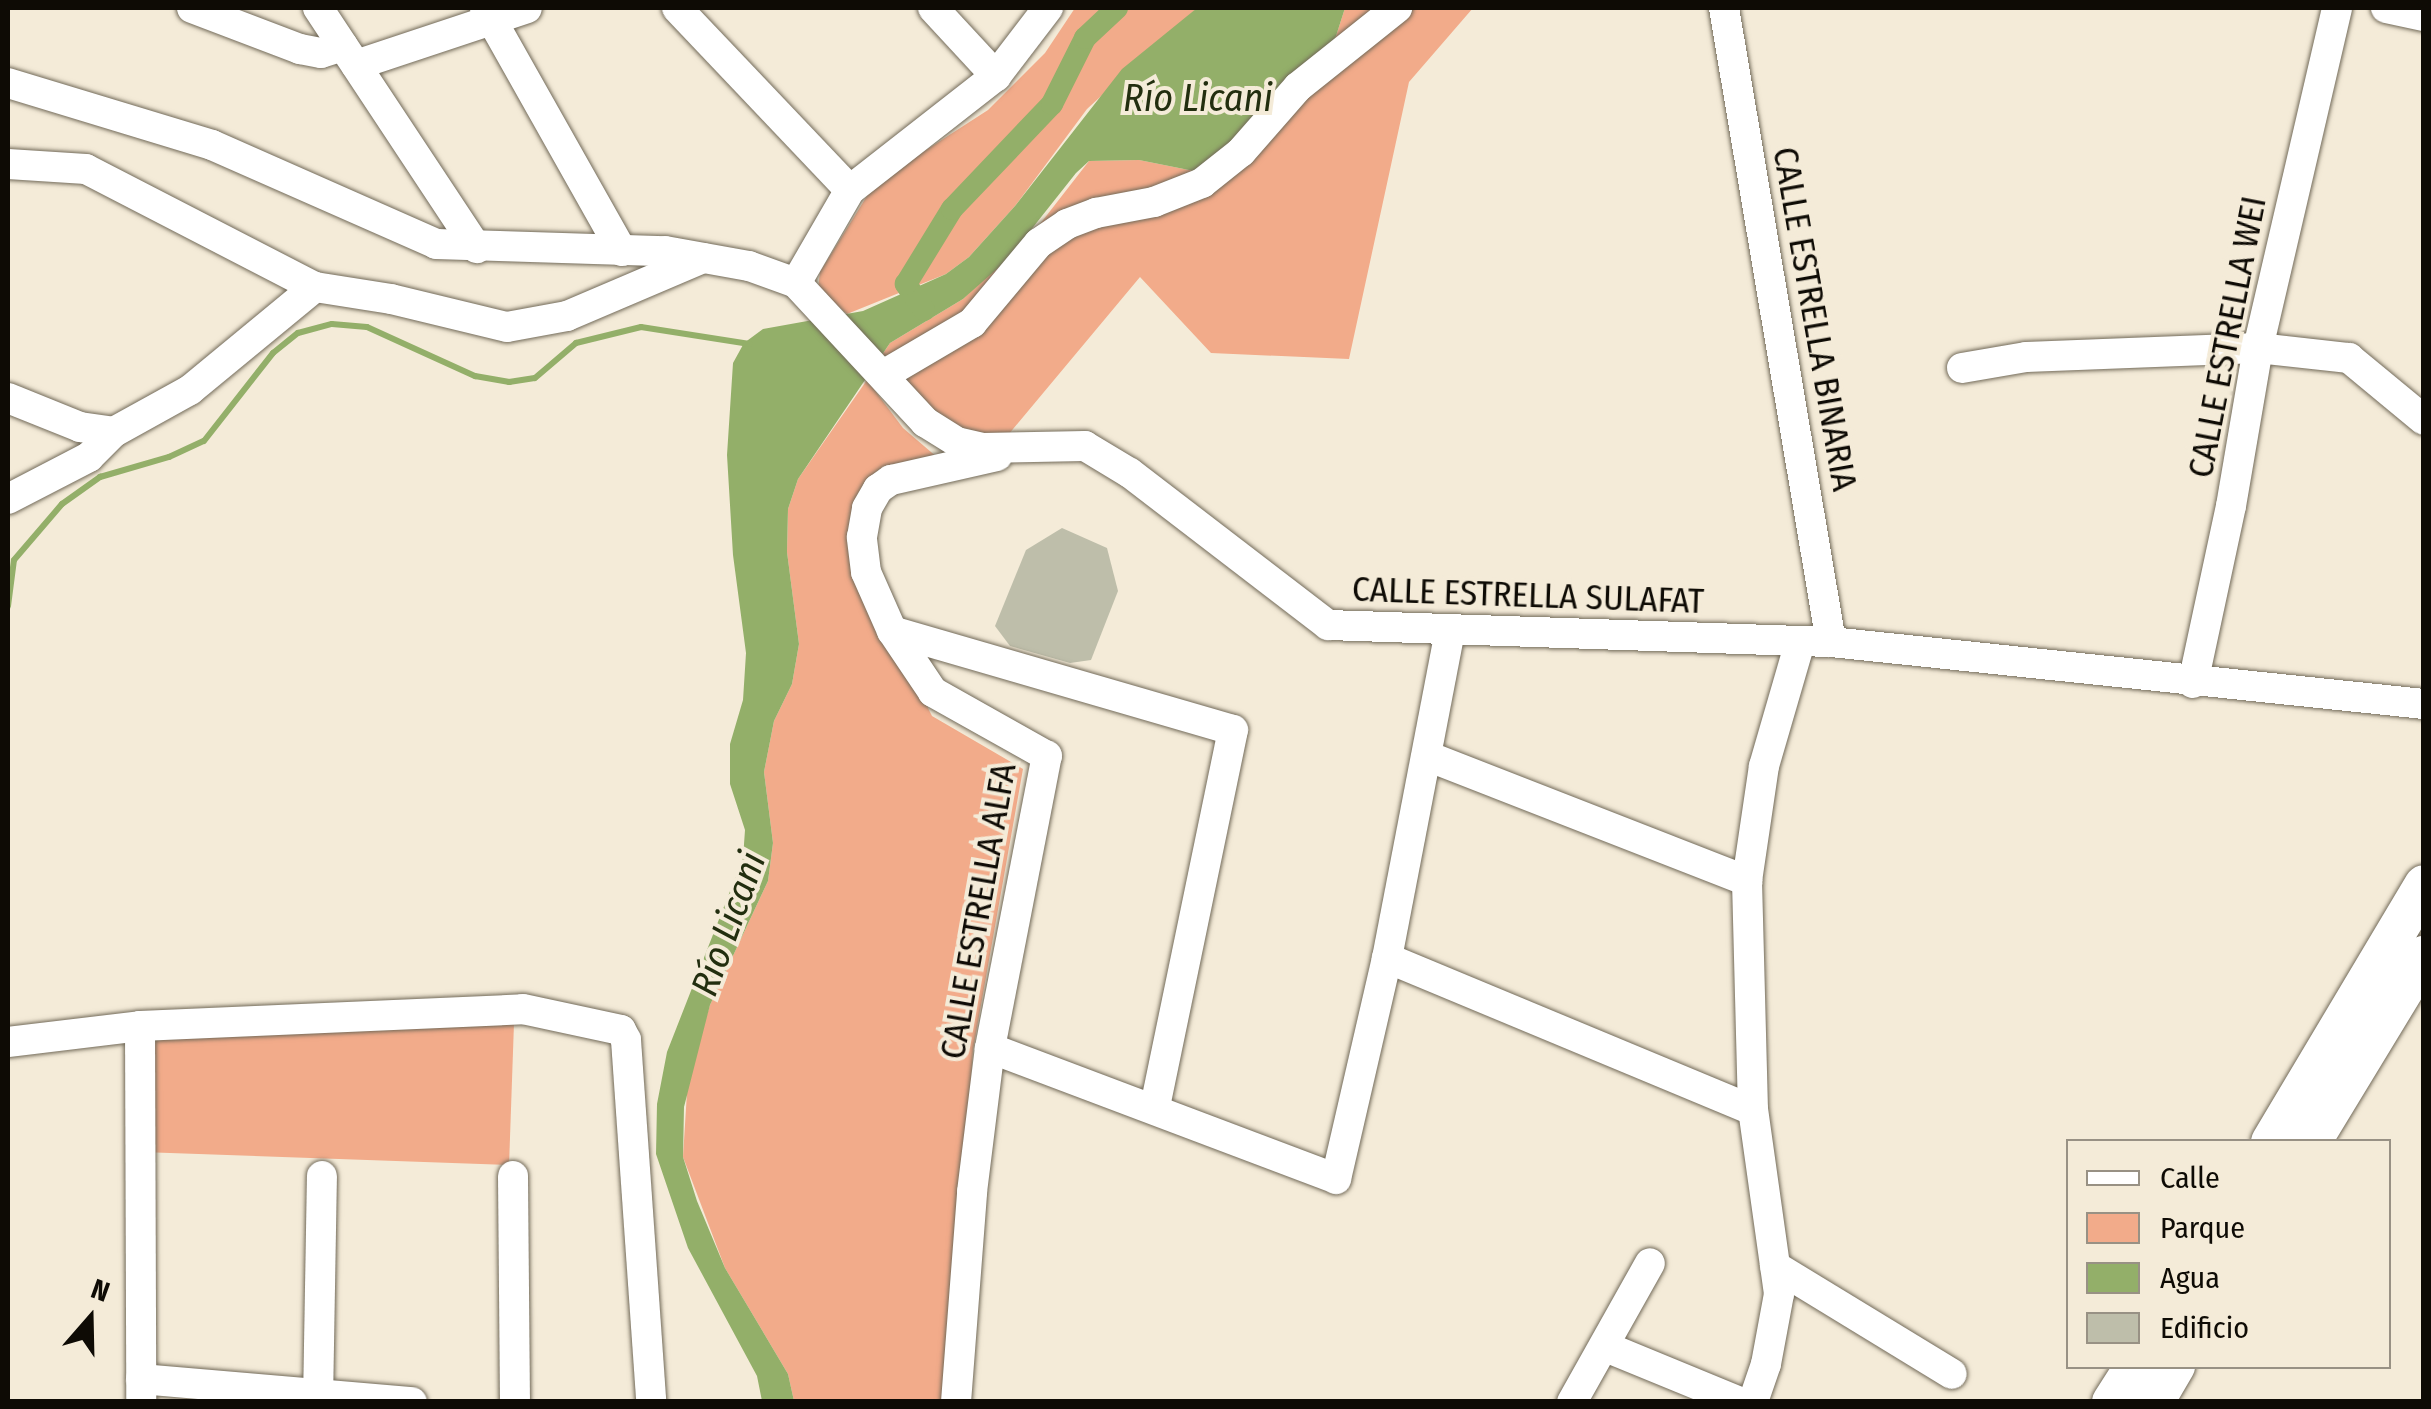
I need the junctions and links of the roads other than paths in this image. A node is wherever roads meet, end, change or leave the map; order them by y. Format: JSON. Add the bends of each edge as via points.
{"nodes":[{"id":1,"x":192,"y":8,"type":"edge"},
{"id":2,"x":318,"y":8,"type":"edge"},
{"id":3,"x":526,"y":8,"type":"edge"},
{"id":4,"x":677,"y":8,"type":"edge"},
{"id":5,"x":933,"y":8,"type":"edge"},
{"id":6,"x":1048,"y":8,"type":"edge"},
{"id":7,"x":1397,"y":8,"type":"edge"},
{"id":8,"x":1724,"y":8,"type":"edge"},
{"id":9,"x":2337,"y":8,"type":"edge"},
{"id":10,"x":2386,"y":8,"type":"edge"},
{"id":11,"x":488,"y":14,"type":"edge"},
{"id":12,"x":2424,"y":16,"type":"edge"},
{"id":13,"x":350,"y":55,"type":"junction"},
{"id":14,"x":996,"y":76,"type":"junction"},
{"id":15,"x":8,"y":83,"type":"edge"},
{"id":16,"x":8,"y":164,"type":"edge"},
{"id":17,"x":850,"y":190,"type":"junction"},
{"id":18,"x":477,"y":248,"type":"junction"},
{"id":19,"x":622,"y":251,"type":"junction"},
{"id":20,"x":706,"y":256,"type":"junction"},
{"id":21,"x":315,"y":287,"type":"junction"},
{"id":22,"x":806,"y":292,"type":"junction"},
{"id":23,"x":2258,"y":348,"type":"junction"},
{"id":24,"x":1962,"y":368,"type":"dead end"},
{"id":25,"x":881,"y":370,"type":"junction"},
{"id":26,"x":8,"y":398,"type":"edge"},
{"id":27,"x":2424,"y":420,"type":"edge"},
{"id":28,"x":114,"y":432,"type":"junction"},
{"id":29,"x":1022,"y":448,"type":"junction"},
{"id":30,"x":8,"y":499,"type":"edge"},
{"id":31,"x":892,"y":631,"type":"junction"},
{"id":32,"x":1450,"y":631,"type":"junction"},
{"id":33,"x":1800,"y":642,"type":"junction"},
{"id":34,"x":1831,"y":642,"type":"junction"},
{"id":35,"x":2193,"y":682,"type":"junction"},
{"id":36,"x":2424,"y":704,"type":"edge"},
{"id":37,"x":1427,"y":756,"type":"junction"},
{"id":38,"x":1748,"y":881,"type":"junction"},
{"id":39,"x":2424,"y":885,"type":"edge"},
{"id":40,"x":1387,"y":958,"type":"junction"},
{"id":41,"x":2422,"y":960,"type":"edge"},
{"id":42,"x":140,"y":1026,"type":"junction"},
{"id":43,"x":8,"y":1042,"type":"edge"},
{"id":44,"x":990,"y":1048,"type":"junction"},
{"id":45,"x":1156,"y":1107,"type":"junction"},
{"id":46,"x":1754,"y":1110,"type":"junction"},
{"id":47,"x":2273,"y":1139,"type":"edge"},
{"id":48,"x":2314,"y":1139,"type":"edge"},
{"id":49,"x":322,"y":1176,"type":"dead end"},
{"id":50,"x":513,"y":1176,"type":"dead end"},
{"id":51,"x":1650,"y":1263,"type":"dead end"},
{"id":52,"x":1775,"y":1266,"type":"junction"},
{"id":53,"x":1606,"y":1347,"type":"junction"},
{"id":54,"x":2132,"y":1369,"type":"edge"},
{"id":55,"x":2173,"y":1369,"type":"edge"},
{"id":56,"x":1952,"y":1374,"type":"dead end"},
{"id":57,"x":141,"y":1390,"type":"edge"},
{"id":58,"x":318,"y":1397,"type":"edge"},
{"id":59,"x":412,"y":1402,"type":"edge"},
{"id":60,"x":515,"y":1402,"type":"edge"},
{"id":61,"x":651,"y":1402,"type":"edge"},
{"id":62,"x":956,"y":1402,"type":"edge"},
{"id":63,"x":1572,"y":1402,"type":"edge"},
{"id":64,"x":1740,"y":1402,"type":"edge"},
{"id":65,"x":1753,"y":1402,"type":"edge"},
{"id":66,"x":2112,"y":1402,"type":"edge"},
{"id":67,"x":2154,"y":1402,"type":"edge"}],
"edges":[{"from":1,"to":13,"type":"street","via":[[300,49]]},
{"from":2,"to":13,"type":"street"},
{"from":3,"to":11,"type":"street"},
{"from":4,"to":17,"type":"street"},
{"from":5,"to":14,"type":"street"},
{"from":6,"to":14,"type":"street"},
{"from":7,"to":25,"type":"street","via":[[1298,87],[1202,183],[1067,224],[1039,243],[972,323]]},
{"from":8,"to":34,"type":"street","name":"CALLE ESTRELLA BINARIA"},
{"from":9,"to":23,"type":"street","name":"CALLE ESTRELLA WEI"},
{"from":10,"to":12,"type":"street"},
{"from":11,"to":13,"type":"street"},
{"from":11,"to":19,"type":"street"},
{"from":13,"to":18,"type":"street"},
{"from":14,"to":17,"type":"street"},
{"from":15,"to":18,"type":"street","via":[[212,145],[409,235]]},
{"from":16,"to":21,"type":"street","via":[[86,169]]},
{"from":17,"to":22,"type":"street"},
{"from":18,"to":19,"type":"street"},
{"from":19,"to":20,"type":"street"},
{"from":20,"to":21,"type":"street","via":[[539,325],[507,327]]},
{"from":20,"to":22,"type":"street"},
{"from":21,"to":28,"type":"street","via":[[190,390]]},
{"from":22,"to":25,"type":"street","name":"CALLE ESTRELLA SULAFAT"},
{"from":23,"to":24,"type":"street","via":[[2026,357]]},
{"from":23,"to":27,"type":"street","via":[[2348,358]]},
{"from":23,"to":35,"type":"street","name":"CALLE ESTRELLA WEI"},
{"from":25,"to":29,"type":"street","name":"CALLE ESTRELLA SULAFAT","via":[[926,422],[957,442]]},
{"from":26,"to":28,"type":"street","via":[[96,432]]},
{"from":28,"to":30,"type":"street","via":[[89,458]]},
{"from":29,"to":31,"type":"street","name":"CALLE ESTRELLA ALFA","via":[[891,480],[878,489],[862,537],[866,572]]},
{"from":29,"to":32,"type":"street","name":"CALLE ESTRELLA SULAFAT","via":[[1068,444],[1102,455],[1328,624]]},
{"from":31,"to":44,"type":"street","name":"CALLE ESTRELLA ALFA","via":[[933,692],[1047,756]]},
{"from":31,"to":45,"type":"street","via":[[1232,730]]},
{"from":32,"to":33,"type":"street","name":"CALLE ESTRELLA SULAFAT"},
{"from":32,"to":37,"type":"street"},
{"from":33,"to":34,"type":"street","name":"CALLE ESTRELLA SULAFAT"},
{"from":33,"to":38,"type":"street","via":[[1764,766]]},
{"from":34,"to":35,"type":"street","name":"CALLE ESTRELLA SULAFAT"},
{"from":35,"to":36,"type":"street","name":"CALLE ESTRELLA SULAFAT"},
{"from":37,"to":38,"type":"street"},
{"from":37,"to":40,"type":"street"},
{"from":38,"to":46,"type":"street"},
{"from":39,"to":47,"type":"main road"},
{"from":40,"to":45,"type":"street","via":[[1336,1179]]},
{"from":40,"to":46,"type":"street"},
{"from":41,"to":48,"type":"main road"},
{"from":42,"to":43,"type":"street"},
{"from":42,"to":57,"type":"street"},
{"from":42,"to":61,"type":"street","via":[[523,1010],[621,1030]]},
{"from":44,"to":45,"type":"street"},
{"from":44,"to":62,"type":"street","name":"CALLE ESTRELLA ALFA"},
{"from":46,"to":52,"type":"street"},
{"from":49,"to":58,"type":"street"},
{"from":50,"to":60,"type":"street"},
{"from":51,"to":53,"type":"street"},
{"from":52,"to":56,"type":"street"},
{"from":52,"to":65,"type":"street","via":[[1779,1294]]},
{"from":53,"to":63,"type":"street"},
{"from":53,"to":64,"type":"street"},
{"from":54,"to":66,"type":"main road"},
{"from":55,"to":67,"type":"main road"},
{"from":57,"to":58,"type":"street"},
{"from":58,"to":59,"type":"street"}]}
